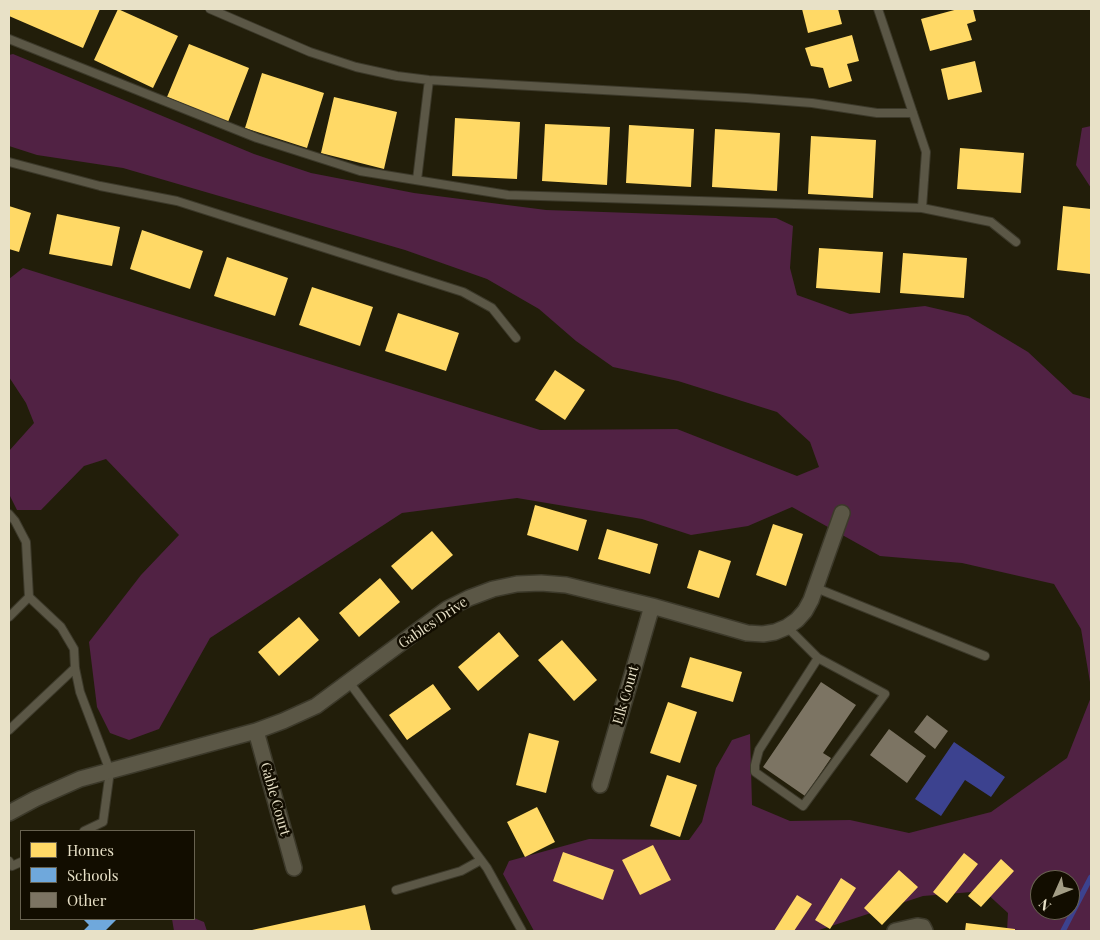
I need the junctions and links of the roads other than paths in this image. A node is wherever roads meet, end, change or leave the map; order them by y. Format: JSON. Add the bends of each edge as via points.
{"nodes":[{"id":1,"x":210,"y":9,"type":"edge"},
{"id":2,"x":878,"y":9,"type":"edge"},
{"id":3,"x":9,"y":39,"type":"edge"},
{"id":4,"x":429,"y":80,"type":"junction"},
{"id":5,"x":913,"y":113,"type":"junction"},
{"id":6,"x":9,"y":162,"type":"edge"},
{"id":7,"x":417,"y":180,"type":"junction"},
{"id":8,"x":922,"y":208,"type":"junction"},
{"id":9,"x":1016,"y":242,"type":"dead end"},
{"id":10,"x":516,"y":338,"type":"dead end"},
{"id":11,"x":9,"y":514,"type":"edge"},
{"id":12,"x":842,"y":514,"type":"dead end"},
{"id":13,"x":816,"y":588,"type":"junction"},
{"id":14,"x":29,"y":597,"type":"junction"},
{"id":15,"x":652,"y":606,"type":"junction"},
{"id":16,"x":9,"y":617,"type":"edge"},
{"id":17,"x":787,"y":627,"type":"junction"},
{"id":18,"x":985,"y":656,"type":"dead end"},
{"id":19,"x":818,"y":658,"type":"junction"},
{"id":20,"x":75,"y":668,"type":"junction"},
{"id":21,"x":349,"y":682,"type":"junction"},
{"id":22,"x":9,"y":730,"type":"edge"},
{"id":23,"x":256,"y":731,"type":"junction"},
{"id":24,"x":110,"y":771,"type":"junction"},
{"id":25,"x":600,"y":784,"type":"dead end"},
{"id":26,"x":9,"y":813,"type":"edge"},
{"id":27,"x":86,"y":830,"type":"edge"},
{"id":28,"x":481,"y":860,"type":"junction"},
{"id":29,"x":294,"y":868,"type":"dead end"},
{"id":30,"x":396,"y":890,"type":"dead end"},
{"id":31,"x":522,"y":931,"type":"edge"},
{"id":32,"x":895,"y":931,"type":"edge"},
{"id":33,"x":925,"y":931,"type":"edge"}],
"edges":[{"from":1,"to":4,"type":"lane","via":[[310,52],[377,72]]},
{"from":2,"to":5,"type":"lane"},
{"from":3,"to":7,"type":"lane","via":[[257,138],[360,171]]},
{"from":4,"to":5,"type":"lane","via":[[746,98],[812,103],[877,113]]},
{"from":4,"to":7,"type":"lane"},
{"from":5,"to":8,"type":"lane","via":[[926,152]]},
{"from":6,"to":10,"type":"lane","via":[[100,186],[176,201],[464,292],[492,308]]},
{"from":7,"to":8,"type":"lane","via":[[508,195]]},
{"from":8,"to":9,"type":"lane","via":[[991,222]]},
{"from":11,"to":14,"type":"lane","via":[[26,542]]},
{"from":12,"to":13,"type":"street","name":"Gables Drive"},
{"from":13,"to":17,"type":"street","name":"Gables Drive","via":[[805,611]]},
{"from":13,"to":18,"type":"lane"},
{"from":14,"to":16,"type":"lane"},
{"from":14,"to":20,"type":"lane","via":[[61,627],[74,649]]},
{"from":15,"to":17,"type":"street","name":"Gables Drive","via":[[747,633],[763,634]]},
{"from":15,"to":21,"type":"street","name":"Gables Drive","via":[[566,585],[541,583],[492,589],[447,609]]},
{"from":15,"to":25,"type":"street","name":"Elk Court"},
{"from":17,"to":19,"type":"lane"},
{"from":19,"to":19,"type":"lane","via":[[885,694],[803,806],[755,772],[755,765],[759,750]]},
{"from":20,"to":22,"type":"lane"},
{"from":20,"to":24,"type":"lane","via":[[80,692]]},
{"from":21,"to":23,"type":"street","name":"Gables Drive","via":[[316,706]]},
{"from":21,"to":28,"type":"lane"},
{"from":23,"to":24,"type":"street","name":"Gables Drive"},
{"from":23,"to":29,"type":"street","name":"Gable Court"},
{"from":24,"to":26,"type":"street","name":"Gables Drive","via":[[80,779]]},
{"from":24,"to":27,"type":"lane","via":[[103,822]]},
{"from":28,"to":30,"type":"lane","via":[[461,871]]},
{"from":28,"to":31,"type":"lane"},
{"from":32,"to":33,"type":"street","via":[[917,926]]}]}
